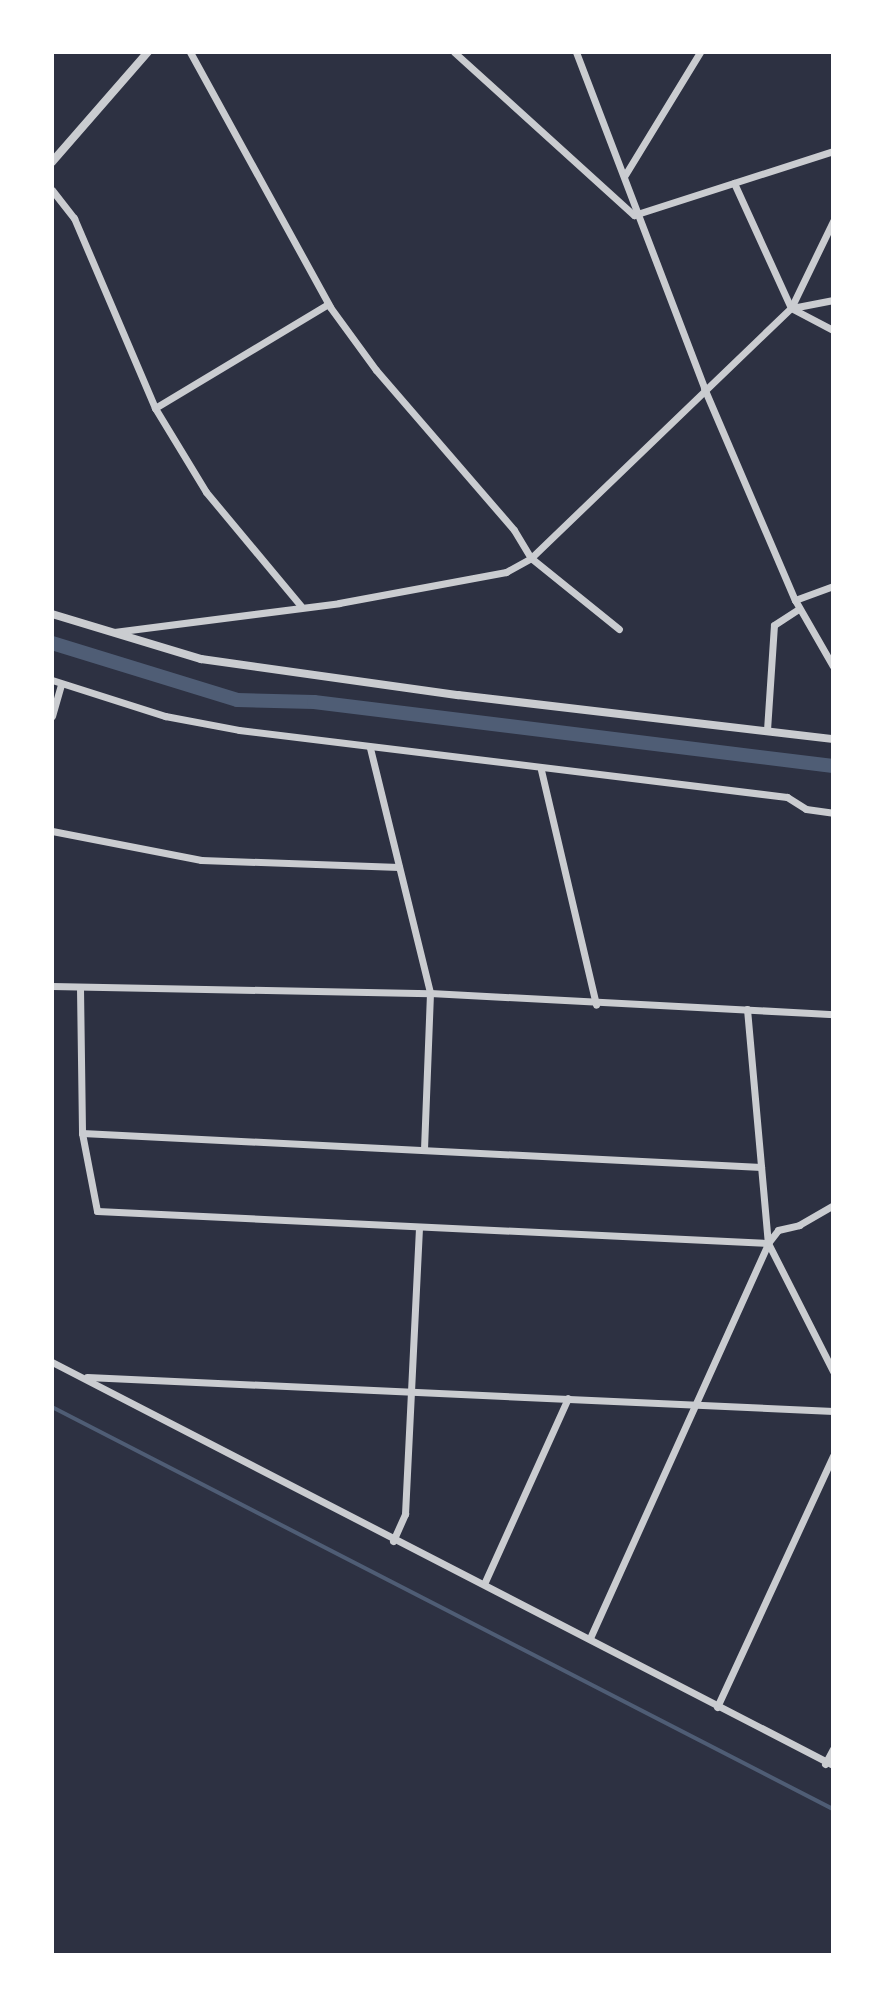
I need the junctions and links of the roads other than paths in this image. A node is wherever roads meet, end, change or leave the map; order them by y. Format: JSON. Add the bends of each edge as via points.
{"nodes":[{"id":1,"x":148,"y":52,"type":"edge"},
{"id":2,"x":190,"y":52,"type":"edge"},
{"id":3,"x":454,"y":52,"type":"edge"},
{"id":4,"x":576,"y":52,"type":"edge"},
{"id":5,"x":710,"y":52,"type":"edge"},
{"id":6,"x":700,"y":54,"type":"edge"},
{"id":7,"x":833,"y":151,"type":"edge"},
{"id":8,"x":52,"y":162,"type":"edge"},
{"id":9,"x":625,"y":175,"type":"junction"},
{"id":10,"x":734,"y":183,"type":"junction"},
{"id":11,"x":52,"y":190,"type":"edge"},
{"id":12,"x":634,"y":215,"type":"junction"},
{"id":13,"x":833,"y":221,"type":"edge"},
{"id":14,"x":833,"y":300,"type":"edge"},
{"id":15,"x":328,"y":304,"type":"junction"},
{"id":16,"x":791,"y":308,"type":"junction"},
{"id":17,"x":833,"y":330,"type":"edge"},
{"id":18,"x":704,"y":388,"type":"junction"},
{"id":19,"x":155,"y":408,"type":"junction"},
{"id":20,"x":531,"y":558,"type":"junction"},
{"id":21,"x":833,"y":586,"type":"edge"},
{"id":22,"x":795,"y":600,"type":"junction"},
{"id":23,"x":301,"y":606,"type":"junction"},
{"id":24,"x":799,"y":609,"type":"junction"},
{"id":25,"x":52,"y":614,"type":"edge"},
{"id":26,"x":619,"y":629,"type":"dead end"},
{"id":27,"x":104,"y":633,"type":"junction"},
{"id":28,"x":833,"y":666,"type":"edge"},
{"id":29,"x":52,"y":680,"type":"edge"},
{"id":30,"x":61,"y":684,"type":"junction"},
{"id":31,"x":52,"y":716,"type":"edge"},
{"id":32,"x":767,"y":730,"type":"junction"},
{"id":33,"x":833,"y":739,"type":"edge"},
{"id":34,"x":370,"y":748,"type":"junction"},
{"id":35,"x":541,"y":770,"type":"junction"},
{"id":36,"x":833,"y":813,"type":"edge"},
{"id":37,"x":52,"y":831,"type":"edge"},
{"id":38,"x":399,"y":867,"type":"junction"},
{"id":39,"x":52,"y":986,"type":"edge"},
{"id":40,"x":80,"y":988,"type":"junction"},
{"id":41,"x":430,"y":993,"type":"junction"},
{"id":42,"x":596,"y":1005,"type":"junction"},
{"id":43,"x":747,"y":1009,"type":"junction"},
{"id":44,"x":833,"y":1014,"type":"edge"},
{"id":45,"x":82,"y":1133,"type":"junction"},
{"id":46,"x":424,"y":1149,"type":"junction"},
{"id":47,"x":761,"y":1167,"type":"junction"},
{"id":48,"x":833,"y":1205,"type":"edge"},
{"id":49,"x":419,"y":1227,"type":"junction"},
{"id":50,"x":768,"y":1243,"type":"junction"},
{"id":51,"x":52,"y":1362,"type":"edge"},
{"id":52,"x":833,"y":1371,"type":"edge"},
{"id":53,"x":80,"y":1376,"type":"junction"},
{"id":54,"x":410,"y":1391,"type":"junction"},
{"id":55,"x":568,"y":1398,"type":"junction"},
{"id":56,"x":697,"y":1404,"type":"junction"},
{"id":57,"x":833,"y":1411,"type":"edge"},
{"id":58,"x":833,"y":1456,"type":"edge"},
{"id":59,"x":393,"y":1541,"type":"junction"},
{"id":60,"x":484,"y":1584,"type":"junction"},
{"id":61,"x":590,"y":1638,"type":"junction"},
{"id":62,"x":717,"y":1707,"type":"junction"},
{"id":63,"x":833,"y":1749,"type":"edge"},
{"id":64,"x":829,"y":1764,"type":"edge"}],
"edges":[{"from":1,"to":8,"type":"street"},
{"from":2,"to":15,"type":"street"},
{"from":3,"to":12,"type":"street"},
{"from":4,"to":9,"type":"street"},
{"from":5,"to":6,"type":"street"},
{"from":6,"to":9,"type":"street"},
{"from":7,"to":10,"type":"street"},
{"from":9,"to":12,"type":"street"},
{"from":10,"to":12,"type":"street"},
{"from":10,"to":16,"type":"street"},
{"from":11,"to":19,"type":"street","via":[[74,218]]},
{"from":12,"to":18,"type":"street"},
{"from":13,"to":16,"type":"street"},
{"from":14,"to":16,"type":"street"},
{"from":15,"to":19,"type":"street"},
{"from":15,"to":20,"type":"street","via":[[376,370],[514,530]]},
{"from":16,"to":17,"type":"street"},
{"from":16,"to":18,"type":"street"},
{"from":18,"to":20,"type":"street"},
{"from":18,"to":22,"type":"street"},
{"from":19,"to":23,"type":"street","via":[[206,492]]},
{"from":20,"to":23,"type":"street","via":[[506,572],[445,587]]},
{"from":20,"to":26,"type":"street"},
{"from":21,"to":22,"type":"street"},
{"from":22,"to":24,"type":"street"},
{"from":23,"to":27,"type":"street"},
{"from":24,"to":28,"type":"street"},
{"from":24,"to":32,"type":"street","via":[[774,625]]},
{"from":25,"to":27,"type":"street"},
{"from":27,"to":32,"type":"street","via":[[201,659]]},
{"from":29,"to":30,"type":"street"},
{"from":30,"to":31,"type":"street"},
{"from":30,"to":34,"type":"street","via":[[165,716]]},
{"from":32,"to":33,"type":"street"},
{"from":34,"to":35,"type":"street"},
{"from":34,"to":38,"type":"street"},
{"from":35,"to":36,"type":"street","via":[[787,797],[806,809]]},
{"from":35,"to":42,"type":"street"},
{"from":37,"to":38,"type":"street","via":[[201,860]]},
{"from":38,"to":41,"type":"street"},
{"from":39,"to":40,"type":"street"},
{"from":40,"to":41,"type":"street"},
{"from":40,"to":45,"type":"street"},
{"from":41,"to":42,"type":"street"},
{"from":41,"to":46,"type":"street"},
{"from":42,"to":43,"type":"street"},
{"from":43,"to":44,"type":"street"},
{"from":43,"to":47,"type":"street"},
{"from":45,"to":46,"type":"street"},
{"from":45,"to":49,"type":"street","via":[[97,1211]]},
{"from":46,"to":47,"type":"street"},
{"from":47,"to":50,"type":"street"},
{"from":48,"to":50,"type":"street","via":[[799,1225],[778,1230]]},
{"from":49,"to":50,"type":"street"},
{"from":49,"to":54,"type":"street"},
{"from":50,"to":52,"type":"street"},
{"from":50,"to":56,"type":"street"},
{"from":51,"to":53,"type":"street"},
{"from":53,"to":54,"type":"street"},
{"from":53,"to":59,"type":"street"},
{"from":54,"to":55,"type":"street"},
{"from":54,"to":59,"type":"street","via":[[405,1514]]},
{"from":55,"to":56,"type":"street"},
{"from":55,"to":60,"type":"street"},
{"from":56,"to":57,"type":"street"},
{"from":56,"to":61,"type":"street"},
{"from":58,"to":62,"type":"street"},
{"from":59,"to":60,"type":"street"},
{"from":60,"to":61,"type":"street"},
{"from":61,"to":62,"type":"street"},
{"from":62,"to":64,"type":"street"},
{"from":63,"to":64,"type":"street"}]}
